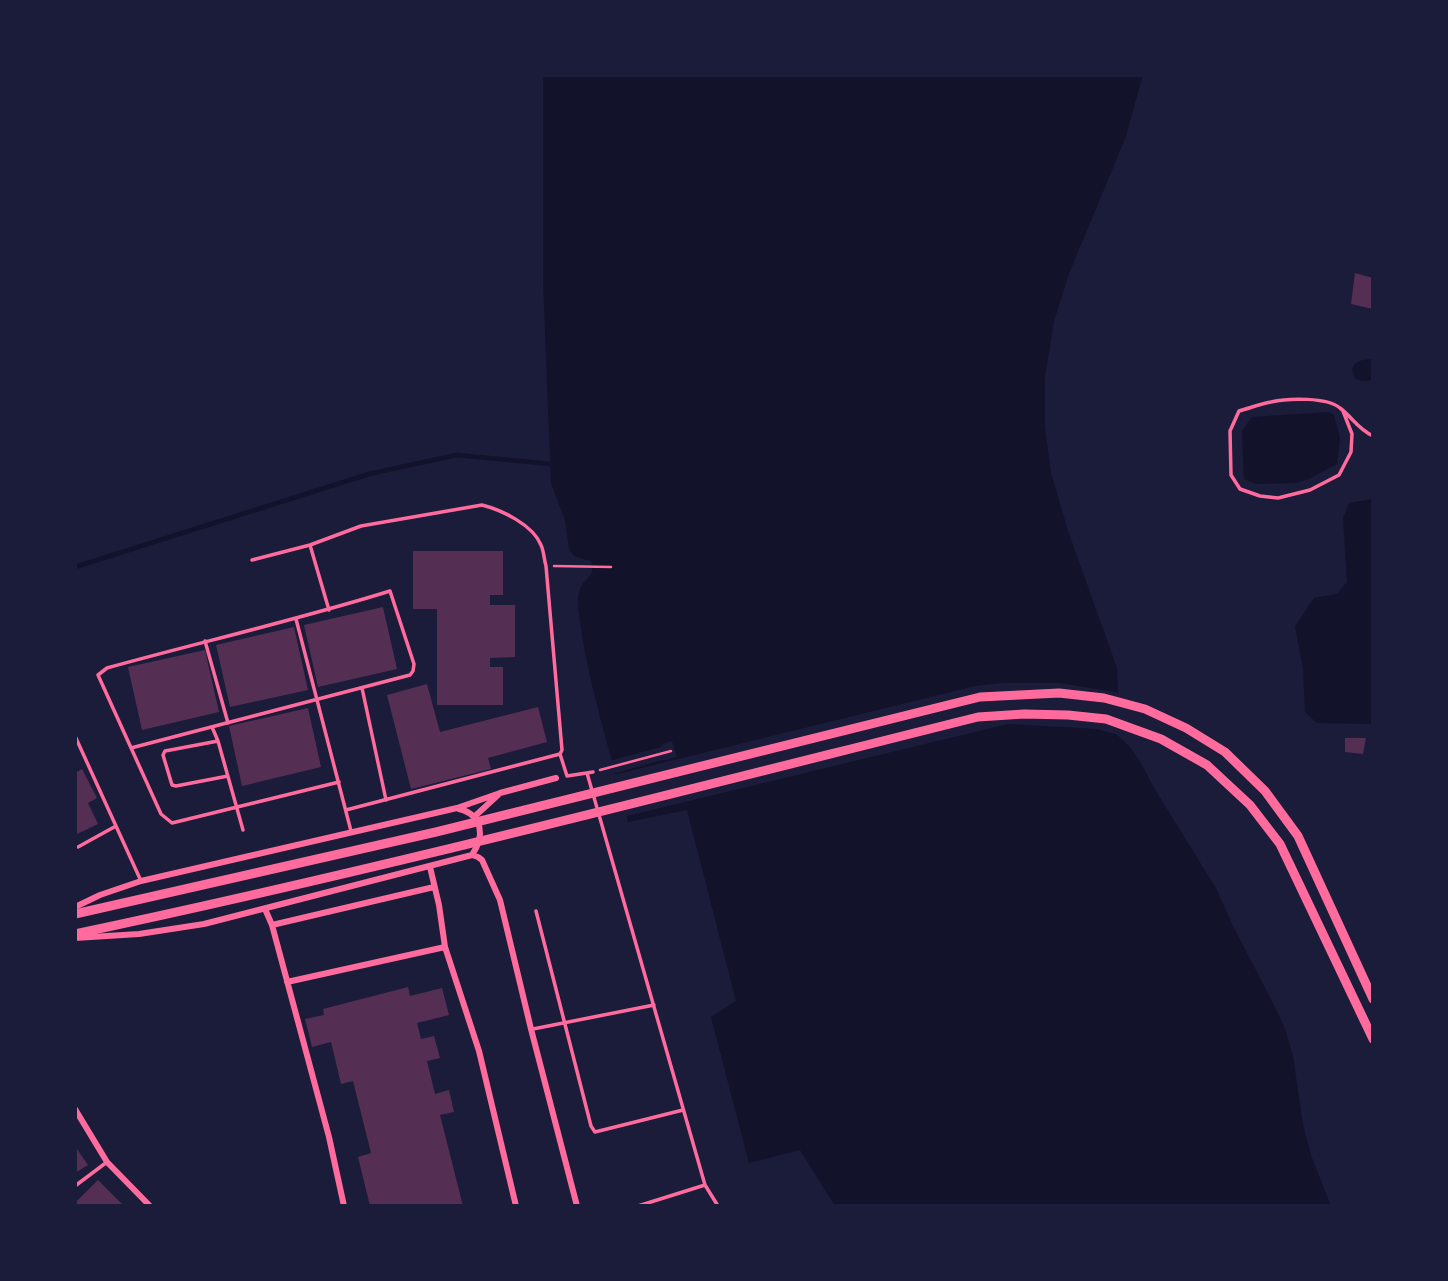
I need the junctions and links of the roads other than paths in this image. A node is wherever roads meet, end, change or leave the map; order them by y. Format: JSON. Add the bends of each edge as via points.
{"nodes":[{"id":1,"x":1343,"y":411,"type":"junction"},
{"id":2,"x":1373,"y":436,"type":"edge"},
{"id":3,"x":310,"y":545,"type":"junction"},
{"id":4,"x":252,"y":560,"type":"dead end"},
{"id":5,"x":330,"y":610,"type":"junction"},
{"id":6,"x":296,"y":619,"type":"junction"},
{"id":7,"x":205,"y":641,"type":"junction"},
{"id":8,"x":362,"y":688,"type":"junction"},
{"id":9,"x":318,"y":699,"type":"junction"},
{"id":10,"x":228,"y":723,"type":"junction"},
{"id":11,"x":212,"y":727,"type":"junction"},
{"id":12,"x":75,"y":736,"type":"edge"},
{"id":13,"x":218,"y":741,"type":"junction"},
{"id":14,"x":131,"y":748,"type":"junction"},
{"id":15,"x":561,"y":754,"type":"junction"},
{"id":16,"x":593,"y":772,"type":"road end"},
{"id":17,"x":587,"y":773,"type":"junction"},
{"id":18,"x":228,"y":776,"type":"junction"},
{"id":19,"x":567,"y":776,"type":"junction"},
{"id":20,"x":556,"y":778,"type":"joint"},
{"id":21,"x":339,"y":782,"type":"junction"},
{"id":22,"x":500,"y":793,"type":"junction"},
{"id":23,"x":386,"y":800,"type":"junction"},
{"id":24,"x":236,"y":807,"type":"junction"},
{"id":25,"x":457,"y":808,"type":"junction"},
{"id":26,"x":346,"y":810,"type":"junction"},
{"id":27,"x":474,"y":817,"type":"junction"},
{"id":28,"x":116,"y":826,"type":"junction"},
{"id":29,"x":243,"y":830,"type":"dead end"},
{"id":30,"x":351,"y":833,"type":"junction"},
{"id":31,"x":78,"y":847,"type":"dead end"},
{"id":32,"x":472,"y":855,"type":"junction"},
{"id":33,"x":430,"y":867,"type":"junction"},
{"id":34,"x":141,"y":881,"type":"junction"},
{"id":35,"x":435,"y":887,"type":"junction"},
{"id":36,"x":75,"y":907,"type":"edge"},
{"id":37,"x":265,"y":909,"type":"junction"},
{"id":38,"x":536,"y":911,"type":"dead end"},
{"id":39,"x":75,"y":914,"type":"edge"},
{"id":40,"x":272,"y":925,"type":"junction"},
{"id":41,"x":75,"y":936,"type":"edge"},
{"id":42,"x":444,"y":947,"type":"junction"},
{"id":43,"x":287,"y":982,"type":"junction"},
{"id":44,"x":1373,"y":999,"type":"edge"},
{"id":45,"x":654,"y":1005,"type":"junction"},
{"id":46,"x":564,"y":1022,"type":"junction"},
{"id":47,"x":531,"y":1029,"type":"junction"},
{"id":48,"x":1373,"y":1039,"type":"edge"},
{"id":49,"x":75,"y":1109,"type":"edge"},
{"id":50,"x":683,"y":1110,"type":"junction"},
{"id":51,"x":107,"y":1162,"type":"junction"},
{"id":52,"x":705,"y":1185,"type":"junction"},
{"id":53,"x":75,"y":1186,"type":"edge"},
{"id":54,"x":150,"y":1206,"type":"edge"},
{"id":55,"x":344,"y":1206,"type":"edge"},
{"id":56,"x":516,"y":1206,"type":"edge"},
{"id":57,"x":577,"y":1206,"type":"edge"},
{"id":58,"x":638,"y":1206,"type":"edge"},
{"id":59,"x":718,"y":1206,"type":"edge"}],
"edges":[{"from":1,"to":1,"type":"lane","via":[[1326,401],[1289,400],[1239,411],[1230,431],[1231,475],[1240,489],[1278,498],[1310,490],[1339,475],[1352,443]]},
{"from":1,"to":2,"type":"lane","via":[[1360,430]]},
{"from":3,"to":4,"type":"lane"},
{"from":3,"to":5,"type":"lane"},
{"from":3,"to":15,"type":"lane","via":[[362,526],[482,505],[498,509],[535,535],[546,566]]},
{"from":5,"to":6,"type":"lane"},
{"from":5,"to":8,"type":"lane","via":[[390,591],[413,671]]},
{"from":6,"to":7,"type":"lane"},
{"from":6,"to":9,"type":"lane"},
{"from":7,"to":10,"type":"lane"},
{"from":7,"to":14,"type":"lane","via":[[107,668],[98,675]]},
{"from":8,"to":9,"type":"lane"},
{"from":8,"to":23,"type":"lane"},
{"from":9,"to":10,"type":"lane"},
{"from":9,"to":21,"type":"lane"},
{"from":10,"to":11,"type":"lane"},
{"from":11,"to":13,"type":"lane"},
{"from":11,"to":14,"type":"lane"},
{"from":12,"to":28,"type":"lane"},
{"from":13,"to":18,"type":"lane"},
{"from":13,"to":18,"type":"lane","via":[[164,751],[163,755],[172,785]]},
{"from":14,"to":24,"type":"lane","via":[[161,814],[172,823]]},
{"from":15,"to":19,"type":"lane"},
{"from":15,"to":23,"type":"lane"},
{"from":16,"to":17,"type":"lane"},
{"from":17,"to":19,"type":"lane"},
{"from":17,"to":45,"type":"lane"},
{"from":18,"to":24,"type":"lane"},
{"from":19,"to":20,"type":"lane"},
{"from":20,"to":22,"type":"street"},
{"from":21,"to":24,"type":"lane"},
{"from":21,"to":26,"type":"lane"},
{"from":22,"to":25,"type":"street"},
{"from":22,"to":27,"type":"street"},
{"from":23,"to":26,"type":"lane"},
{"from":24,"to":29,"type":"lane"},
{"from":25,"to":27,"type":"street"},
{"from":25,"to":30,"type":"street"},
{"from":26,"to":30,"type":"lane"},
{"from":27,"to":32,"type":"street","via":[[480,837]]},
{"from":28,"to":31,"type":"lane"},
{"from":28,"to":34,"type":"lane"},
{"from":30,"to":34,"type":"street"},
{"from":32,"to":33,"type":"street"},
{"from":32,"to":47,"type":"street","via":[[482,860],[500,900]]},
{"from":33,"to":35,"type":"street"},
{"from":33,"to":37,"type":"street"},
{"from":34,"to":36,"type":"street"},
{"from":35,"to":40,"type":"street"},
{"from":35,"to":42,"type":"street"},
{"from":37,"to":40,"type":"street"},
{"from":37,"to":41,"type":"street","via":[[139,934]]},
{"from":38,"to":46,"type":"lane"},
{"from":39,"to":44,"type":"main road","via":[[449,829],[981,697],[1059,693],[1144,709],[1225,752],[1265,791],[1298,836]]},
{"from":40,"to":43,"type":"street"},
{"from":41,"to":48,"type":"main road","via":[[440,852],[978,717],[1068,715],[1106,719],[1161,738],[1207,765],[1250,805],[1280,844]]},
{"from":42,"to":43,"type":"street"},
{"from":42,"to":56,"type":"street","via":[[478,1051]]},
{"from":43,"to":55,"type":"street"},
{"from":45,"to":46,"type":"lane"},
{"from":45,"to":50,"type":"lane"},
{"from":46,"to":47,"type":"lane"},
{"from":46,"to":50,"type":"lane","via":[[595,1132]]},
{"from":47,"to":57,"type":"street"},
{"from":49,"to":51,"type":"street"},
{"from":50,"to":52,"type":"lane"},
{"from":51,"to":53,"type":"lane"},
{"from":51,"to":54,"type":"street"},
{"from":52,"to":58,"type":"lane"},
{"from":52,"to":59,"type":"lane"}]}
